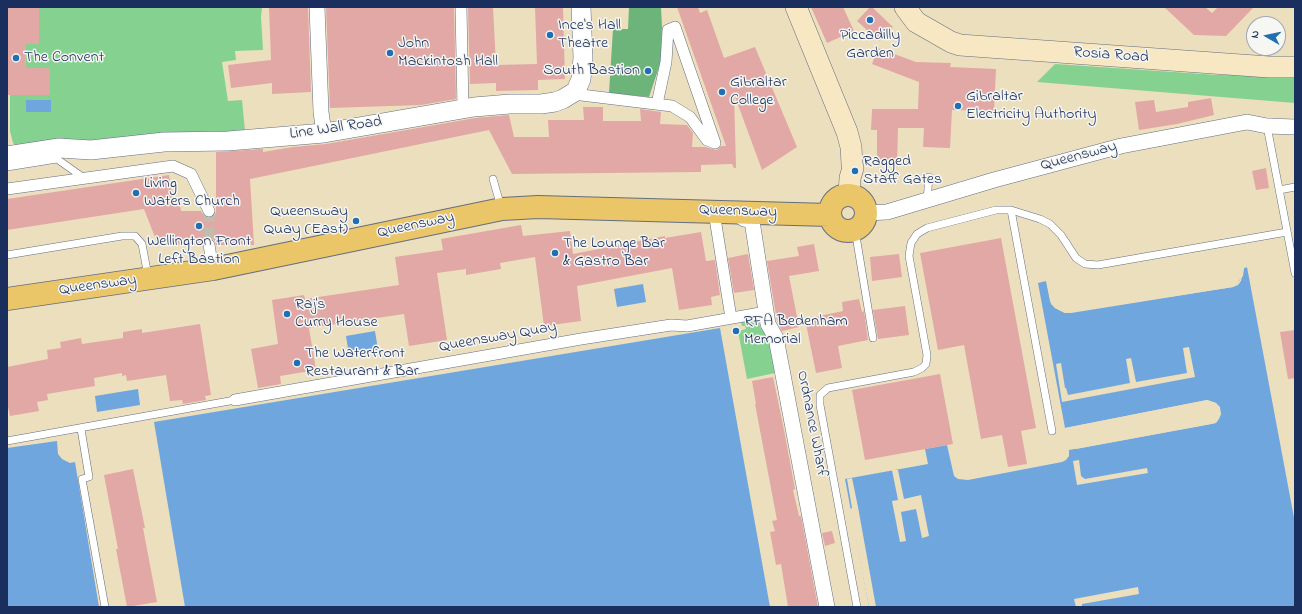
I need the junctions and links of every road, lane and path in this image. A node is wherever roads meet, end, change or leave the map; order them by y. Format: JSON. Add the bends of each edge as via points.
{"nodes":[{"id":1,"x":317,"y":7,"type":"edge"},
{"id":2,"x":461,"y":7,"type":"edge"},
{"id":3,"x":581,"y":7,"type":"edge"},
{"id":4,"x":796,"y":7,"type":"edge"},
{"id":5,"x":905,"y":7,"type":"edge"},
{"id":6,"x":921,"y":7,"type":"edge"},
{"id":7,"x":931,"y":30,"type":"junction"},
{"id":8,"x":1295,"y":67,"type":"edge"},
{"id":9,"x":573,"y":94,"type":"junction"},
{"id":10,"x":657,"y":104,"type":"junction"},
{"id":11,"x":463,"y":109,"type":"junction"},
{"id":12,"x":1267,"y":126,"type":"junction"},
{"id":13,"x":1295,"y":127,"type":"edge"},
{"id":14,"x":324,"y":134,"type":"junction"},
{"id":15,"x":7,"y":161,"type":"edge"},
{"id":16,"x":929,"y":177,"type":"dead end"},
{"id":17,"x":84,"y":178,"type":"junction"},
{"id":18,"x":493,"y":179,"type":"dead end"},
{"id":19,"x":1295,"y":187,"type":"edge"},
{"id":20,"x":7,"y":189,"type":"edge"},
{"id":21,"x":1279,"y":190,"type":"junction"},
{"id":22,"x":849,"y":194,"type":"junction"},
{"id":23,"x":927,"y":200,"type":"junction"},
{"id":24,"x":502,"y":209,"type":"junction"},
{"id":25,"x":1011,"y":210,"type":"junction"},
{"id":26,"x":209,"y":211,"type":"tunnel mouth"},
{"id":27,"x":714,"y":212,"type":"junction"},
{"id":28,"x":736,"y":213,"type":"junction"},
{"id":29,"x":830,"y":215,"type":"junction"},
{"id":30,"x":861,"y":222,"type":"junction"},
{"id":31,"x":1287,"y":232,"type":"junction"},
{"id":32,"x":209,"y":245,"type":"tunnel mouth"},
{"id":33,"x":7,"y":255,"type":"edge"},
{"id":34,"x":213,"y":269,"type":"junction"},
{"id":35,"x":1295,"y":274,"type":"edge"},
{"id":36,"x":148,"y":278,"type":"junction"},
{"id":37,"x":7,"y":299,"type":"edge"},
{"id":38,"x":766,"y":312,"type":"junction"},
{"id":39,"x":731,"y":318,"type":"junction"},
{"id":40,"x":873,"y":338,"type":"dead end"},
{"id":41,"x":235,"y":400,"type":"joint"},
{"id":42,"x":81,"y":429,"type":"junction"},
{"id":43,"x":1052,"y":431,"type":"dead end"},
{"id":44,"x":7,"y":441,"type":"edge"},
{"id":45,"x":105,"y":607,"type":"edge"},
{"id":46,"x":827,"y":607,"type":"edge"},
{"id":47,"x":857,"y":607,"type":"edge"}],
"edges":[{"from":1,"to":14,"type":"street"},
{"from":2,"to":11,"type":"street"},
{"from":3,"to":9,"type":"street","via":[[582,73],[579,87]]},
{"from":4,"to":22,"type":"main road","via":[[847,132],[853,168]]},
{"from":5,"to":7,"type":"main road","name":"Rosia Road","via":[[916,22]]},
{"from":6,"to":7,"type":"main road"},
{"from":7,"to":8,"type":"main road","name":"Rosia Road","via":[[960,45]]},
{"from":9,"to":10,"type":"street"},
{"from":9,"to":11,"type":"street","name":"Line Wall Road","via":[[548,103]]},
{"from":10,"to":10,"type":"street","via":[[672,106],[690,117],[707,140],[715,143],[674,27],[668,30],[666,62]]},
{"from":11,"to":14,"type":"street","name":"Line Wall Road"},
{"from":12,"to":13,"type":"street","name":"Queensway"},
{"from":12,"to":21,"type":"lane"},
{"from":12,"to":23,"type":"street","name":"Queensway","via":[[1247,122],[1121,146]]},
{"from":14,"to":15,"type":"street","name":"Line Wall Road","via":[[228,141],[164,142],[91,150],[59,148]]},
{"from":15,"to":17,"type":"lane","via":[[57,158]]},
{"from":16,"to":23,"type":"lane"},
{"from":17,"to":20,"type":"street"},
{"from":17,"to":26,"type":"street","via":[[174,166],[191,174]]},
{"from":18,"to":24,"type":"lane"},
{"from":19,"to":21,"type":"lane"},
{"from":21,"to":31,"type":"lane"},
{"from":22,"to":29,"type":"main road","via":[[842,195],[833,203]]},
{"from":22,"to":30,"type":"main road","via":[[864,202]]},
{"from":23,"to":30,"type":"street","name":"Queensway"},
{"from":24,"to":27,"type":"main road","name":"Queensway","via":[[538,207]]},
{"from":24,"to":34,"type":"main road","name":"Queensway"},
{"from":25,"to":31,"type":"lane","via":[[1050,224],[1061,235],[1076,258],[1091,265]]},
{"from":25,"to":43,"type":"lane"},
{"from":25,"to":47,"type":"lane","via":[[996,210],[927,228],[914,238],[909,256],[927,355],[926,364],[922,368],[914,372],[833,387],[820,396]]},
{"from":27,"to":28,"type":"main road","name":"Queensway"},
{"from":27,"to":39,"type":"street"},
{"from":28,"to":29,"type":"main road","name":"Queensway"},
{"from":28,"to":38,"type":"street","name":"Ordnance Wharf","via":[[752,221]]},
{"from":29,"to":30,"type":"main road","via":[[839,229],[844,231]]},
{"from":30,"to":40,"type":"lane"},
{"from":31,"to":35,"type":"lane"},
{"from":32,"to":34,"type":"street"},
{"from":33,"to":36,"type":"lane","via":[[135,236],[142,244]]},
{"from":34,"to":36,"type":"main road","name":"Queensway"},
{"from":36,"to":37,"type":"main road","name":"Queensway"},
{"from":38,"to":39,"type":"street","name":"Queensway Quay"},
{"from":38,"to":46,"type":"street","name":"Ordnance Wharf","via":[[768,324],[776,338]]},
{"from":39,"to":41,"type":"street","name":"Queensway Quay","via":[[588,338]]},
{"from":41,"to":42,"type":"lane"},
{"from":42,"to":44,"type":"lane"},
{"from":42,"to":45,"type":"lane","via":[[89,477],[82,479]]}]}
